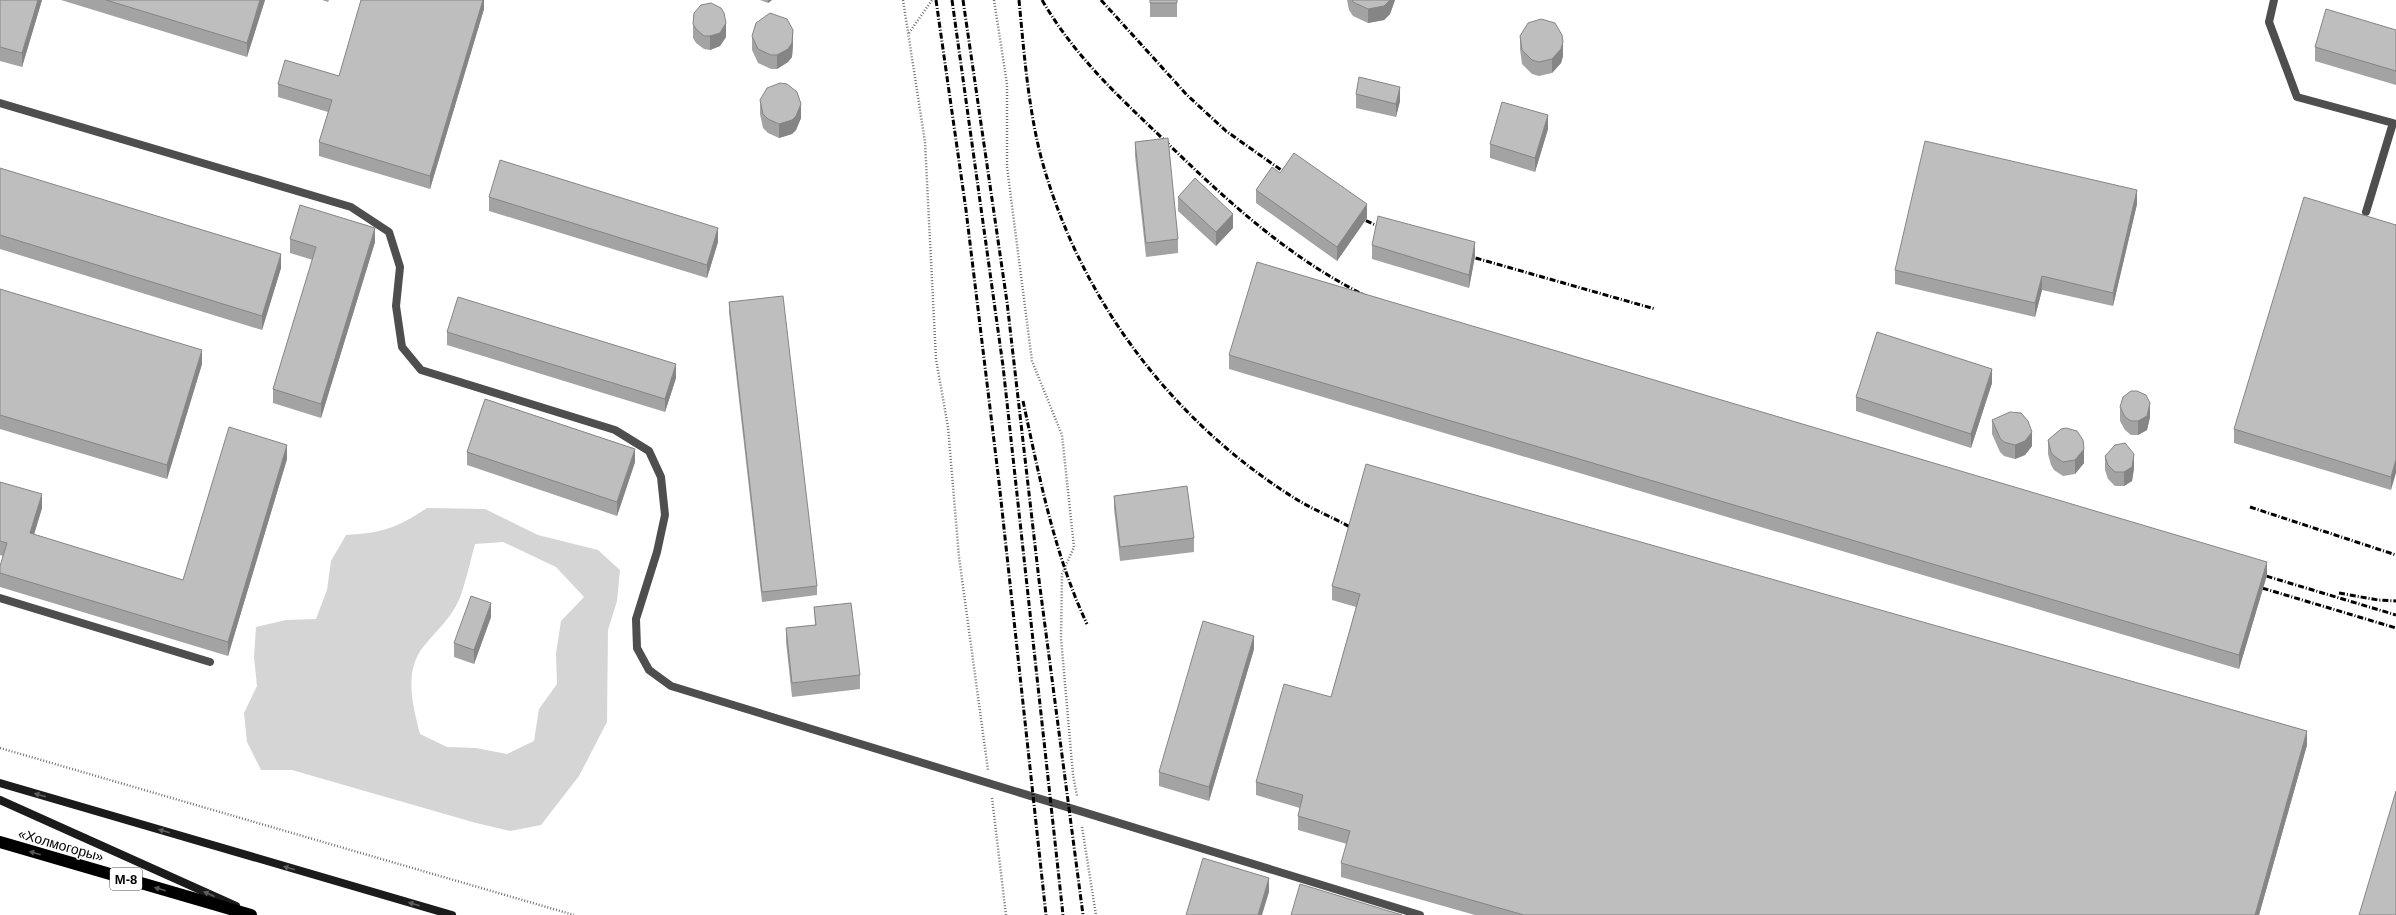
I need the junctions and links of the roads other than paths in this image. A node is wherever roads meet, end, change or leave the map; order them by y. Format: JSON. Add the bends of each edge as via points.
{"nodes":[{"id":1,"x":2274,"y":0,"type":"edge"},
{"id":2,"x":0,"y":103,"type":"edge"},
{"id":3,"x":2366,"y":212,"type":"dead end"},
{"id":4,"x":0,"y":598,"type":"edge"},
{"id":5,"x":210,"y":662,"type":"dead end"},
{"id":6,"x":0,"y":783,"type":"edge"},
{"id":7,"x":0,"y":800,"type":"edge"},
{"id":8,"x":0,"y":842,"type":"edge"},
{"id":9,"x":251,"y":915,"type":"edge"},
{"id":10,"x":257,"y":915,"type":"edge"},
{"id":11,"x":452,"y":915,"type":"edge"},
{"id":12,"x":1420,"y":915,"type":"edge"}],
"edges":[{"from":1,"to":3,"type":"lane","via":[[2269,22],[2297,97],[2393,123]]},
{"from":2,"to":12,"type":"lane","via":[[351,207],[389,232],[400,267],[396,306],[402,347],[421,370],[615,430],[649,451],[661,477],[665,515],[657,552],[636,619],[637,648],[649,670],[671,686]]},
{"from":4,"to":5,"type":"lane"},
{"from":11,"to":6,"type":"street","one_way":true},
{"from":10,"to":7,"type":"street","one_way":true},
{"from":9,"to":8,"type":"highway","name":"«Холмогоры»","number":"М-8","one_way":true}]}
